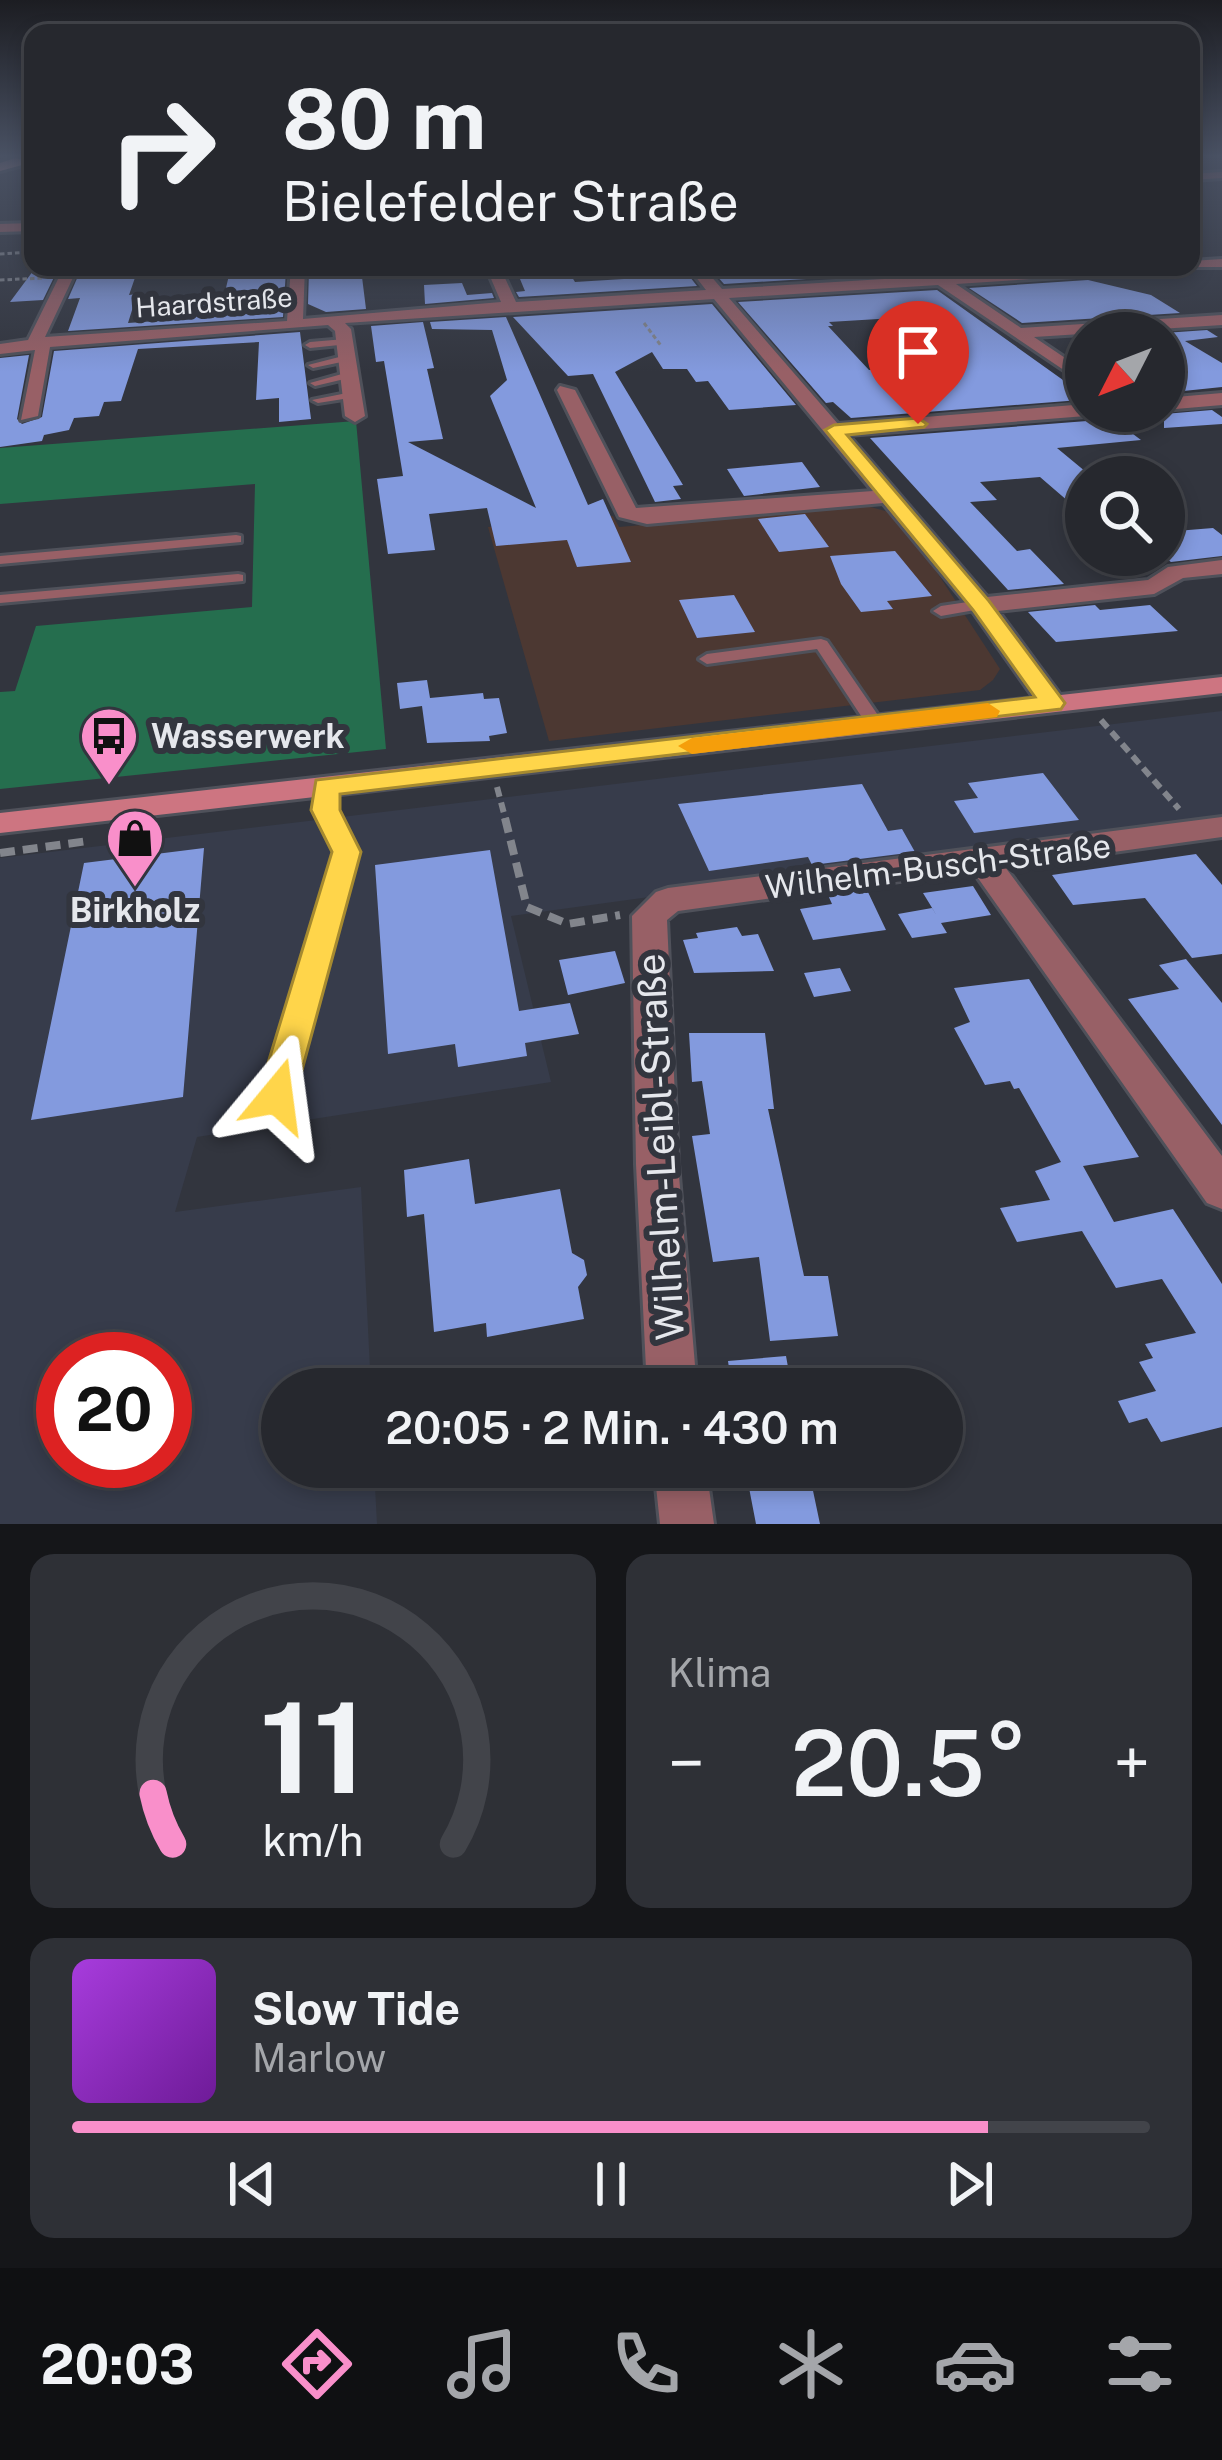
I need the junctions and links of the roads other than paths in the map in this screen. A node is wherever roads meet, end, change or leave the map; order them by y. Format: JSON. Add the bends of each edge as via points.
{"nodes":[{"id":1,"x":65,"y":276,"type":"edge"},
{"id":2,"x":298,"y":276,"type":"edge"},
{"id":3,"x":497,"y":276,"type":"edge"},
{"id":4,"x":702,"y":276,"type":"edge"},
{"id":5,"x":987,"y":276,"type":"edge"},
{"id":6,"x":941,"y":280,"type":"junction"},
{"id":7,"x":717,"y":294,"type":"junction"},
{"id":8,"x":510,"y":306,"type":"junction"},
{"id":9,"x":332,"y":320,"type":"junction"},
{"id":10,"x":1222,"y":320,"type":"edge"},
{"id":11,"x":295,"y":325,"type":"junction"},
{"id":12,"x":1016,"y":333,"type":"junction"},
{"id":13,"x":40,"y":344,"type":"junction"},
{"id":14,"x":310,"y":345,"type":"dead end"},
{"id":15,"x":0,"y":349,"type":"edge"},
{"id":16,"x":313,"y":365,"type":"dead end"},
{"id":17,"x":1065,"y":366,"type":"edge"},
{"id":18,"x":348,"y":367,"type":"junction"},
{"id":19,"x":315,"y":383,"type":"dead end"},
{"id":20,"x":566,"y":391,"type":"dead end"},
{"id":21,"x":1222,"y":399,"type":"edge"},
{"id":22,"x":318,"y":400,"type":"dead end"},
{"id":23,"x":1185,"y":402,"type":"edge"},
{"id":24,"x":1065,"y":412,"type":"edge"},
{"id":25,"x":28,"y":416,"type":"dead end"},
{"id":26,"x":355,"y":416,"type":"dead end"},
{"id":27,"x":834,"y":430,"type":"junction"},
{"id":28,"x":890,"y":496,"type":"junction"},
{"id":29,"x":236,"y":538,"type":"dead end"},
{"id":30,"x":0,"y":560,"type":"edge"},
{"id":31,"x":1222,"y":567,"type":"edge"},
{"id":32,"x":238,"y":578,"type":"dead end"},
{"id":33,"x":0,"y":599,"type":"edge"},
{"id":34,"x":981,"y":605,"type":"junction"},
{"id":35,"x":941,"y":611,"type":"dead end"},
{"id":36,"x":707,"y":658,"type":"dead end"},
{"id":37,"x":1222,"y":685,"type":"edge"},
{"id":38,"x":1067,"y":701,"type":"junction"},
{"id":39,"x":875,"y":724,"type":"junction"},
{"id":40,"x":326,"y":787,"type":"junction"},
{"id":41,"x":0,"y":823,"type":"edge"},
{"id":42,"x":1209,"y":829,"type":"edge"},
{"id":43,"x":983,"y":862,"type":"junction"},
{"id":44,"x":653,"y":911,"type":"joint"},
{"id":45,"x":277,"y":1096,"type":"dead end"},
{"id":46,"x":1222,"y":1190,"type":"edge"},
{"id":47,"x":671,"y":1368,"type":"edge"},
{"id":48,"x":683,"y":1488,"type":"edge"},
{"id":49,"x":687,"y":1524,"type":"edge"}],
"edges":[{"from":1,"to":13,"type":"street"},
{"from":2,"to":11,"type":"street"},
{"from":3,"to":8,"type":"street"},
{"from":4,"to":7,"type":"street"},
{"from":5,"to":6,"type":"street","name":"Haardstraße"},
{"from":6,"to":7,"type":"street","name":"Haardstraße"},
{"from":6,"to":12,"type":"street"},
{"from":7,"to":8,"type":"street","name":"Haardstraße"},
{"from":7,"to":27,"type":"street"},
{"from":8,"to":9,"type":"street","name":"Haardstraße"},
{"from":9,"to":11,"type":"street","name":"Haardstraße"},
{"from":9,"to":18,"type":"street","via":[[343,329]]},
{"from":10,"to":12,"type":"street"},
{"from":11,"to":13,"type":"street","name":"Haardstraße"},
{"from":12,"to":17,"type":"street"},
{"from":13,"to":15,"type":"street","name":"Haardstraße"},
{"from":13,"to":25,"type":"street"},
{"from":14,"to":18,"type":"lane"},
{"from":16,"to":18,"type":"lane"},
{"from":18,"to":19,"type":"lane"},
{"from":18,"to":22,"type":"lane"},
{"from":18,"to":26,"type":"street"},
{"from":20,"to":28,"type":"street","via":[[627,512],[647,517]]},
{"from":21,"to":23,"type":"street"},
{"from":24,"to":27,"type":"street"},
{"from":27,"to":28,"type":"street"},
{"from":28,"to":34,"type":"street"},
{"from":29,"to":30,"type":"lane"},
{"from":31,"to":34,"type":"street","via":[[1177,572],[1154,587]]},
{"from":32,"to":33,"type":"lane"},
{"from":34,"to":35,"type":"lane"},
{"from":34,"to":38,"type":"street"},
{"from":36,"to":39,"type":"lane","via":[[821,644]]},
{"from":37,"to":38,"type":"main road"},
{"from":38,"to":39,"type":"main road"},
{"from":39,"to":40,"type":"main road"},
{"from":40,"to":41,"type":"main road"},
{"from":40,"to":45,"type":"lane","via":[[326,810],[346,852]]},
{"from":42,"to":43,"type":"street","name":"Wilhelm-Busch-Straße"},
{"from":43,"to":44,"type":"street","name":"Wilhelm-Busch-Straße","via":[[668,900]]},
{"from":43,"to":46,"type":"street"},
{"from":44,"to":47,"type":"street","name":"Wilhelm-Leibl-Straße"},
{"from":48,"to":49,"type":"street"}]}
